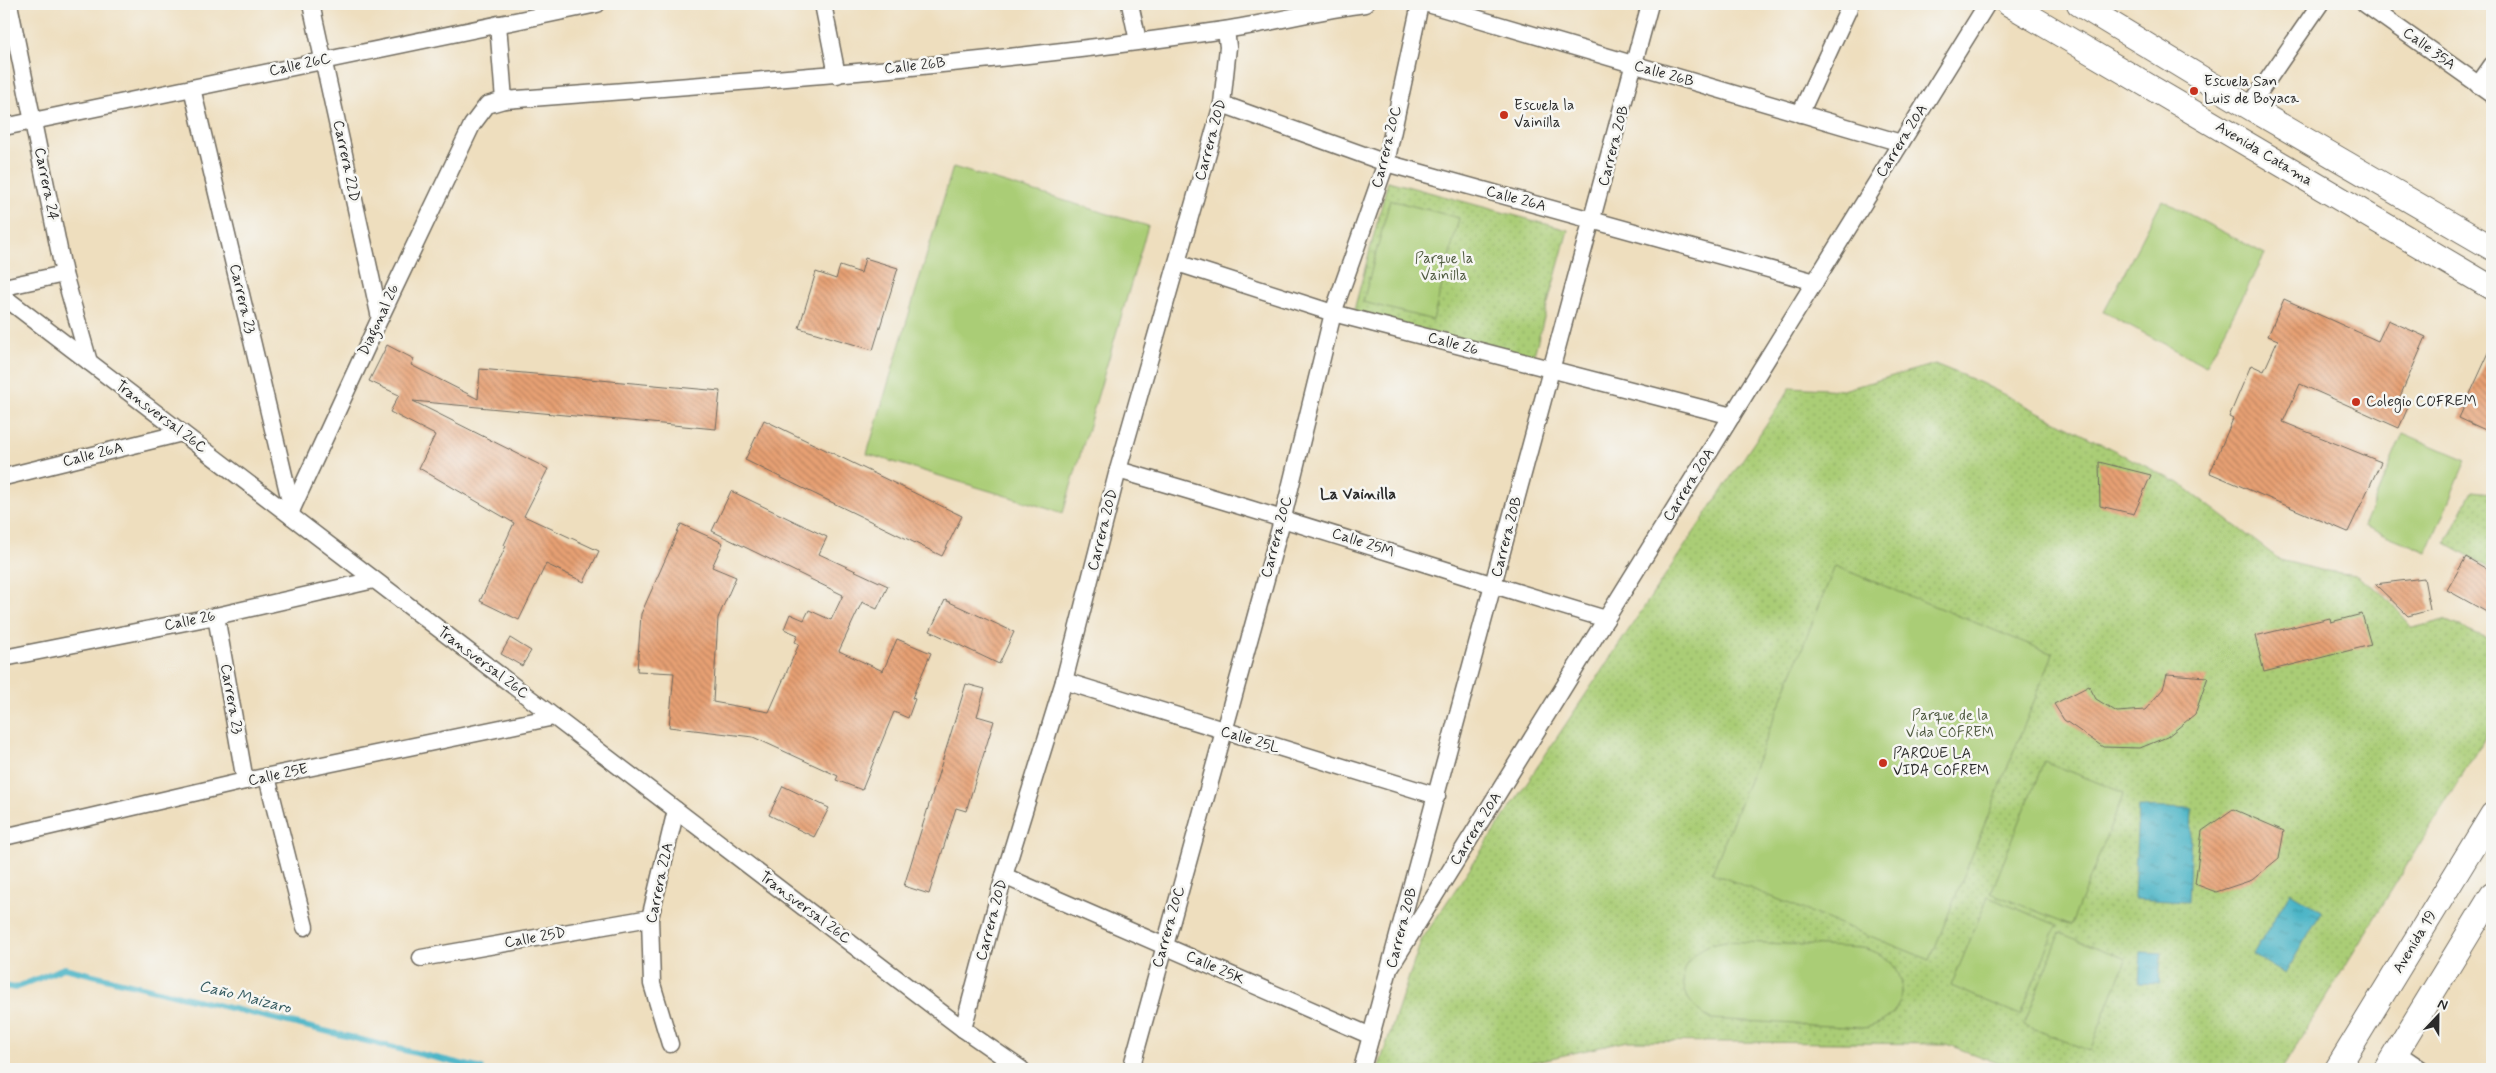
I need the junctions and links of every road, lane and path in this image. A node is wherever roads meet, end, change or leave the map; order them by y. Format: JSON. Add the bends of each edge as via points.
{"nodes":[{"id":1,"x":9,"y":4,"type":"edge"},
{"id":2,"x":311,"y":4,"type":"edge"},
{"id":3,"x":597,"y":4,"type":"edge"},
{"id":4,"x":823,"y":4,"type":"edge"},
{"id":5,"x":1130,"y":4,"type":"edge"},
{"id":6,"x":1365,"y":4,"type":"edge"},
{"id":7,"x":1420,"y":4,"type":"edge"},
{"id":8,"x":1428,"y":4,"type":"edge"},
{"id":9,"x":1650,"y":4,"type":"edge"},
{"id":10,"x":1987,"y":4,"type":"edge"},
{"id":11,"x":2009,"y":4,"type":"edge"},
{"id":12,"x":2079,"y":4,"type":"edge"},
{"id":13,"x":2320,"y":4,"type":"edge"},
{"id":14,"x":2365,"y":4,"type":"edge"},
{"id":15,"x":1849,"y":8,"type":"dead end"},
{"id":16,"x":498,"y":24,"type":"junction"},
{"id":17,"x":1226,"y":30,"type":"junction"},
{"id":18,"x":1138,"y":41,"type":"junction"},
{"id":19,"x":324,"y":60,"type":"junction"},
{"id":20,"x":1635,"y":65,"type":"junction"},
{"id":21,"x":2492,"y":65,"type":"edge"},
{"id":22,"x":837,"y":75,"type":"junction"},
{"id":23,"x":2478,"y":85,"type":"junction"},
{"id":24,"x":192,"y":88,"type":"junction"},
{"id":25,"x":2492,"y":94,"type":"edge"},
{"id":26,"x":504,"y":100,"type":"junction"},
{"id":27,"x":1222,"y":104,"type":"junction"},
{"id":28,"x":2249,"y":107,"type":"junction"},
{"id":29,"x":1800,"y":114,"type":"junction"},
{"id":30,"x":33,"y":121,"type":"junction"},
{"id":31,"x":472,"y":125,"type":"joint"},
{"id":32,"x":4,"y":127,"type":"edge"},
{"id":33,"x":1901,"y":143,"type":"junction"},
{"id":34,"x":1386,"y":163,"type":"junction"},
{"id":35,"x":1594,"y":220,"type":"junction"},
{"id":36,"x":2492,"y":248,"type":"edge"},
{"id":37,"x":1177,"y":263,"type":"junction"},
{"id":38,"x":64,"y":274,"type":"junction"},
{"id":39,"x":1815,"y":282,"type":"junction"},
{"id":40,"x":4,"y":287,"type":"edge"},
{"id":41,"x":2492,"y":288,"type":"edge"},
{"id":42,"x":4,"y":297,"type":"edge"},
{"id":43,"x":1333,"y":312,"type":"junction"},
{"id":44,"x":380,"y":318,"type":"junction"},
{"id":45,"x":89,"y":362,"type":"junction"},
{"id":46,"x":1552,"y":371,"type":"junction"},
{"id":47,"x":1732,"y":416,"type":"junction"},
{"id":48,"x":182,"y":432,"type":"junction"},
{"id":49,"x":1118,"y":470,"type":"junction"},
{"id":50,"x":4,"y":477,"type":"edge"},
{"id":51,"x":291,"y":513,"type":"junction"},
{"id":52,"x":1283,"y":517,"type":"junction"},
{"id":53,"x":374,"y":580,"type":"junction"},
{"id":54,"x":1494,"y":586,"type":"junction"},
{"id":55,"x":216,"y":616,"type":"junction"},
{"id":56,"x":1606,"y":619,"type":"junction"},
{"id":57,"x":4,"y":658,"type":"edge"},
{"id":58,"x":1064,"y":681,"type":"junction"},
{"id":59,"x":554,"y":717,"type":"junction"},
{"id":60,"x":1225,"y":732,"type":"junction"},
{"id":61,"x":267,"y":777,"type":"junction"},
{"id":62,"x":245,"y":781,"type":"junction"},
{"id":63,"x":1437,"y":796,"type":"junction"},
{"id":64,"x":676,"y":810,"type":"junction"},
{"id":65,"x":2492,"y":814,"type":"edge"},
{"id":66,"x":4,"y":837,"type":"edge"},
{"id":67,"x":1004,"y":876,"type":"junction"},
{"id":68,"x":2492,"y":895,"type":"edge"},
{"id":69,"x":650,"y":918,"type":"junction"},
{"id":70,"x":305,"y":927,"type":"dead end"},
{"id":71,"x":1164,"y":945,"type":"junction"},
{"id":72,"x":420,"y":958,"type":"dead end"},
{"id":73,"x":1391,"y":966,"type":"junction"},
{"id":74,"x":963,"y":1029,"type":"junction"},
{"id":75,"x":1372,"y":1036,"type":"junction"},
{"id":76,"x":670,"y":1044,"type":"dead end"},
{"id":77,"x":2391,"y":1060,"type":"edge"},
{"id":78,"x":1021,"y":1069,"type":"edge"},
{"id":79,"x":1131,"y":1069,"type":"edge"},
{"id":80,"x":1362,"y":1069,"type":"edge"},
{"id":81,"x":2337,"y":1069,"type":"edge"},
{"id":82,"x":2421,"y":1069,"type":"edge"}],
"edges":[{"from":1,"to":30,"type":"street","name":"Carrera 24"},
{"from":2,"to":19,"type":"street","name":"Carrera 22D"},
{"from":3,"to":16,"type":"street","name":"Calle 26C"},
{"from":4,"to":22,"type":"street"},
{"from":5,"to":18,"type":"street"},
{"from":6,"to":17,"type":"street","name":"Calle 26B"},
{"from":7,"to":34,"type":"street","name":"Carrera 20C"},
{"from":8,"to":20,"type":"street","name":"Calle 26B"},
{"from":9,"to":20,"type":"street","name":"Carrera 20B"},
{"from":10,"to":33,"type":"street","name":"Carrera 20A"},
{"from":11,"to":41,"type":"main road","name":"Avenida Catama"},
{"from":12,"to":28,"type":"main road"},
{"from":13,"to":28,"type":"street"},
{"from":14,"to":23,"type":"street","name":"Calle 35A"},
{"from":15,"to":29,"type":"street"},
{"from":16,"to":19,"type":"street","name":"Calle 26C"},
{"from":16,"to":26,"type":"street"},
{"from":17,"to":18,"type":"street","name":"Calle 26B"},
{"from":17,"to":27,"type":"street","name":"Carrera 20D","via":[[1228,47]]},
{"from":18,"to":22,"type":"street","name":"Calle 26B"},
{"from":19,"to":24,"type":"street","name":"Calle 26C"},
{"from":19,"to":44,"type":"street","name":"Carrera 22D"},
{"from":20,"to":29,"type":"street","name":"Calle 26B"},
{"from":20,"to":35,"type":"street","name":"Carrera 20B"},
{"from":21,"to":23,"type":"street"},
{"from":22,"to":26,"type":"street","name":"Calle 26B"},
{"from":23,"to":25,"type":"street","name":"Calle 35A"},
{"from":24,"to":30,"type":"street","name":"Calle 26C"},
{"from":24,"to":51,"type":"street","name":"Carrera 23"},
{"from":26,"to":31,"type":"street","name":"Calle 26B","via":[[487,105]]},
{"from":27,"to":34,"type":"street","name":"Calle 26A"},
{"from":27,"to":37,"type":"street","name":"Carrera 20D"},
{"from":28,"to":36,"type":"main road"},
{"from":29,"to":33,"type":"street","name":"Calle 26B"},
{"from":30,"to":32,"type":"street","name":"Calle 26C"},
{"from":30,"to":38,"type":"street","name":"Carrera 24"},
{"from":31,"to":44,"type":"street","name":"Diagonal 26"},
{"from":33,"to":39,"type":"street","name":"Carrera 20A"},
{"from":34,"to":35,"type":"street","name":"Calle 26A"},
{"from":34,"to":43,"type":"street","name":"Carrera 20C"},
{"from":35,"to":39,"type":"street","name":"Calle 26A"},
{"from":35,"to":46,"type":"street","name":"Carrera 20B"},
{"from":37,"to":43,"type":"street","name":"Calle 26"},
{"from":37,"to":49,"type":"street","name":"Carrera 20D"},
{"from":38,"to":40,"type":"street"},
{"from":38,"to":45,"type":"street","name":"Carrera 24"},
{"from":39,"to":47,"type":"street","name":"Carrera 20A"},
{"from":42,"to":45,"type":"street","name":"Transversal 26C"},
{"from":43,"to":46,"type":"street","name":"Calle 26"},
{"from":43,"to":52,"type":"street","name":"Carrera 20C"},
{"from":44,"to":51,"type":"street","name":"Diagonal 26"},
{"from":45,"to":48,"type":"street","name":"Transversal 26C"},
{"from":46,"to":47,"type":"street","name":"Calle 26"},
{"from":46,"to":54,"type":"street","name":"Carrera 20B"},
{"from":47,"to":56,"type":"street","name":"Carrera 20A"},
{"from":48,"to":50,"type":"street","name":"Calle 26A"},
{"from":48,"to":51,"type":"street","name":"Transversal 26C"},
{"from":49,"to":52,"type":"street","name":"Calle 25M"},
{"from":49,"to":58,"type":"street","name":"Carrera 20D"},
{"from":51,"to":53,"type":"street","name":"Transversal 26C"},
{"from":52,"to":54,"type":"street","name":"Calle 25M"},
{"from":52,"to":60,"type":"street","name":"Carrera 20C"},
{"from":53,"to":55,"type":"street","name":"Calle 26"},
{"from":53,"to":59,"type":"street","name":"Transversal 26C"},
{"from":54,"to":56,"type":"street","name":"Calle 25M"},
{"from":54,"to":63,"type":"street","name":"Carrera 20B"},
{"from":55,"to":57,"type":"street","name":"Calle 26"},
{"from":55,"to":62,"type":"street","name":"Carrera 23"},
{"from":56,"to":73,"type":"street","name":"Carrera 20A"},
{"from":58,"to":60,"type":"street","name":"Calle 25L"},
{"from":58,"to":67,"type":"street","name":"Carrera 20D"},
{"from":59,"to":61,"type":"street","name":"Calle 25E"},
{"from":59,"to":64,"type":"street","name":"Transversal 26C"},
{"from":60,"to":63,"type":"street","name":"Calle 25L"},
{"from":60,"to":71,"type":"street","name":"Carrera 20C"},
{"from":61,"to":62,"type":"street","name":"Calle 25E"},
{"from":61,"to":70,"type":"street"},
{"from":62,"to":66,"type":"street","name":"Calle 25E"},
{"from":63,"to":73,"type":"street","name":"Carrera 20B"},
{"from":64,"to":69,"type":"street","name":"Carrera 22A"},
{"from":64,"to":74,"type":"street","name":"Transversal 26C"},
{"from":65,"to":81,"type":"main road","name":"Avenida 19"},
{"from":67,"to":71,"type":"street","name":"Calle 25K"},
{"from":67,"to":74,"type":"street","name":"Carrera 20D"},
{"from":68,"to":77,"type":"main road"},
{"from":69,"to":72,"type":"street","name":"Calle 25D"},
{"from":69,"to":76,"type":"street","name":"Carrera 22A","via":[[652,984]]},
{"from":71,"to":75,"type":"street","name":"Calle 25K"},
{"from":71,"to":79,"type":"street","name":"Carrera 20C"},
{"from":73,"to":75,"type":"street","name":"Carrera 20B"},
{"from":74,"to":78,"type":"street","name":"Transversal 26C"},
{"from":75,"to":80,"type":"street","name":"Carrera 20B"},
{"from":77,"to":82,"type":"street"}]}
